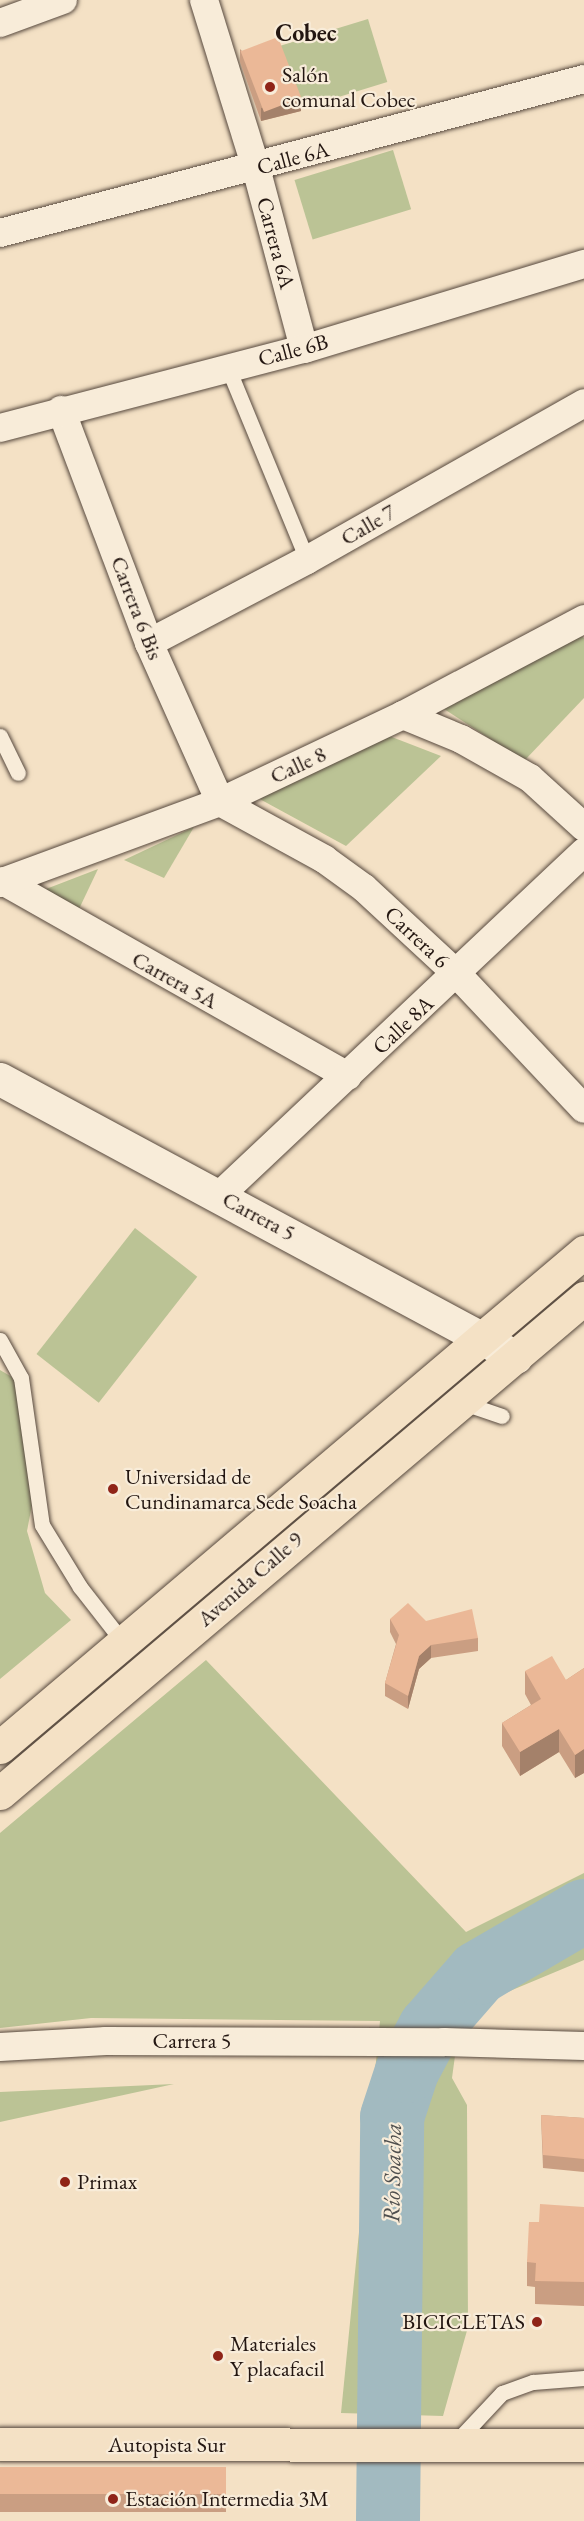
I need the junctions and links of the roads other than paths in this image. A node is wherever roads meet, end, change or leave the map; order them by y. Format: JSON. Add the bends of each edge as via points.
{"nodes":[{"id":1,"x":63,"y":0,"type":"edge"},
{"id":2,"x":204,"y":0,"type":"edge"},
{"id":3,"x":0,"y":22,"type":"edge"},
{"id":4,"x":584,"y":79,"type":"edge"},
{"id":5,"x":256,"y":168,"type":"junction"},
{"id":6,"x":0,"y":233,"type":"edge"},
{"id":7,"x":584,"y":264,"type":"edge"},
{"id":8,"x":304,"y":349,"type":"junction"},
{"id":9,"x":228,"y":368,"type":"junction"},
{"id":10,"x":584,"y":403,"type":"edge"},
{"id":11,"x":61,"y":410,"type":"junction"},
{"id":12,"x":0,"y":428,"type":"edge"},
{"id":13,"x":307,"y":560,"type":"junction"},
{"id":14,"x":584,"y":619,"type":"edge"},
{"id":15,"x":149,"y":643,"type":"junction"},
{"id":16,"x":403,"y":715,"type":"junction"},
{"id":17,"x":0,"y":736,"type":"edge"},
{"id":18,"x":18,"y":773,"type":"dead end"},
{"id":19,"x":220,"y":802,"type":"junction"},
{"id":20,"x":584,"y":827,"type":"edge"},
{"id":21,"x":584,"y":852,"type":"edge"},
{"id":22,"x":1,"y":882,"type":"edge"},
{"id":23,"x":457,"y":974,"type":"junction"},
{"id":24,"x":348,"y":1076,"type":"junction"},
{"id":25,"x":0,"y":1080,"type":"edge"},
{"id":26,"x":584,"y":1109,"type":"edge"},
{"id":27,"x":220,"y":1195,"type":"junction"},
{"id":28,"x":584,"y":1252,"type":"edge"},
{"id":29,"x":584,"y":1298,"type":"edge"},
{"id":30,"x":483,"y":1336,"type":"junction"},
{"id":31,"x":0,"y":1340,"type":"edge"},
{"id":32,"x":516,"y":1357,"type":"junction"},
{"id":33,"x":458,"y":1401,"type":"junction"},
{"id":34,"x":502,"y":1416,"type":"dead end"},
{"id":35,"x":123,"y":1642,"type":"junction"},
{"id":36,"x":0,"y":1746,"type":"edge"},
{"id":37,"x":0,"y":1793,"type":"edge"},
{"id":38,"x":584,"y":2046,"type":"edge"},
{"id":39,"x":0,"y":2047,"type":"edge"},
{"id":40,"x":584,"y":2378,"type":"edge"},
{"id":41,"x":1,"y":2443,"type":"edge"},
{"id":42,"x":584,"y":2445,"type":"edge"},
{"id":43,"x":452,"y":2446,"type":"junction"}],
"edges":[{"from":1,"to":3,"type":"street"},
{"from":2,"to":5,"type":"street","name":"Carrera 6A"},
{"from":4,"to":5,"type":"street","name":"Calle 6A"},
{"from":5,"to":6,"type":"street","name":"Calle 6A"},
{"from":5,"to":8,"type":"street","name":"Carrera 6A"},
{"from":7,"to":8,"type":"street","name":"Calle 6B"},
{"from":8,"to":9,"type":"street","name":"Calle 6B"},
{"from":9,"to":11,"type":"street","name":"Calle 6B"},
{"from":9,"to":13,"type":"lane"},
{"from":10,"to":13,"type":"street","name":"Calle 7"},
{"from":11,"to":12,"type":"street","name":"Calle 6B"},
{"from":11,"to":15,"type":"street","name":"Carrera 6 Bis"},
{"from":13,"to":15,"type":"street","name":"Calle 7"},
{"from":14,"to":16,"type":"street","name":"Calle 8"},
{"from":15,"to":19,"type":"street","name":"Carrera 6 Bis"},
{"from":16,"to":19,"type":"street","name":"Calle 8"},
{"from":16,"to":20,"type":"street","via":[[461,739],[530,778]]},
{"from":17,"to":18,"type":"lane"},
{"from":19,"to":22,"type":"street","name":"Calle 8"},
{"from":19,"to":23,"type":"street","name":"Carrera 6","via":[[324,859],[364,888]]},
{"from":21,"to":23,"type":"street","name":"Calle 8A"},
{"from":22,"to":24,"type":"street","name":"Carrera 5A"},
{"from":23,"to":24,"type":"street","name":"Calle 8A"},
{"from":23,"to":26,"type":"street","name":"Carrera 6"},
{"from":24,"to":27,"type":"street","name":"Calle 8A"},
{"from":25,"to":27,"type":"main road","name":"Carrera 5"},
{"from":27,"to":30,"type":"main road","name":"Carrera 5"},
{"from":28,"to":30,"type":"main road","name":"Avenida Calle 9"},
{"from":29,"to":32,"type":"main road","name":"Avenida Calle 9"},
{"from":30,"to":32,"type":"main road","name":"Carrera 5"},
{"from":30,"to":35,"type":"main road","name":"Avenida Calle 9","via":[[433,1384]]},
{"from":31,"to":35,"type":"lane","via":[[21,1378],[42,1525],[80,1587]]},
{"from":32,"to":33,"type":"main road","name":"Avenida Calle 9"},
{"from":33,"to":34,"type":"lane"},
{"from":33,"to":37,"type":"main road","name":"Avenida Calle 9"},
{"from":35,"to":36,"type":"main road","name":"Avenida Calle 9"},
{"from":38,"to":39,"type":"street","name":"Carrera 5","via":[[384,2041],[106,2042]]},
{"from":40,"to":43,"type":"lane","via":[[533,2382],[502,2393]]},
{"from":41,"to":43,"type":"main road","name":"Autopista Sur"},
{"from":42,"to":43,"type":"main road"}]}
